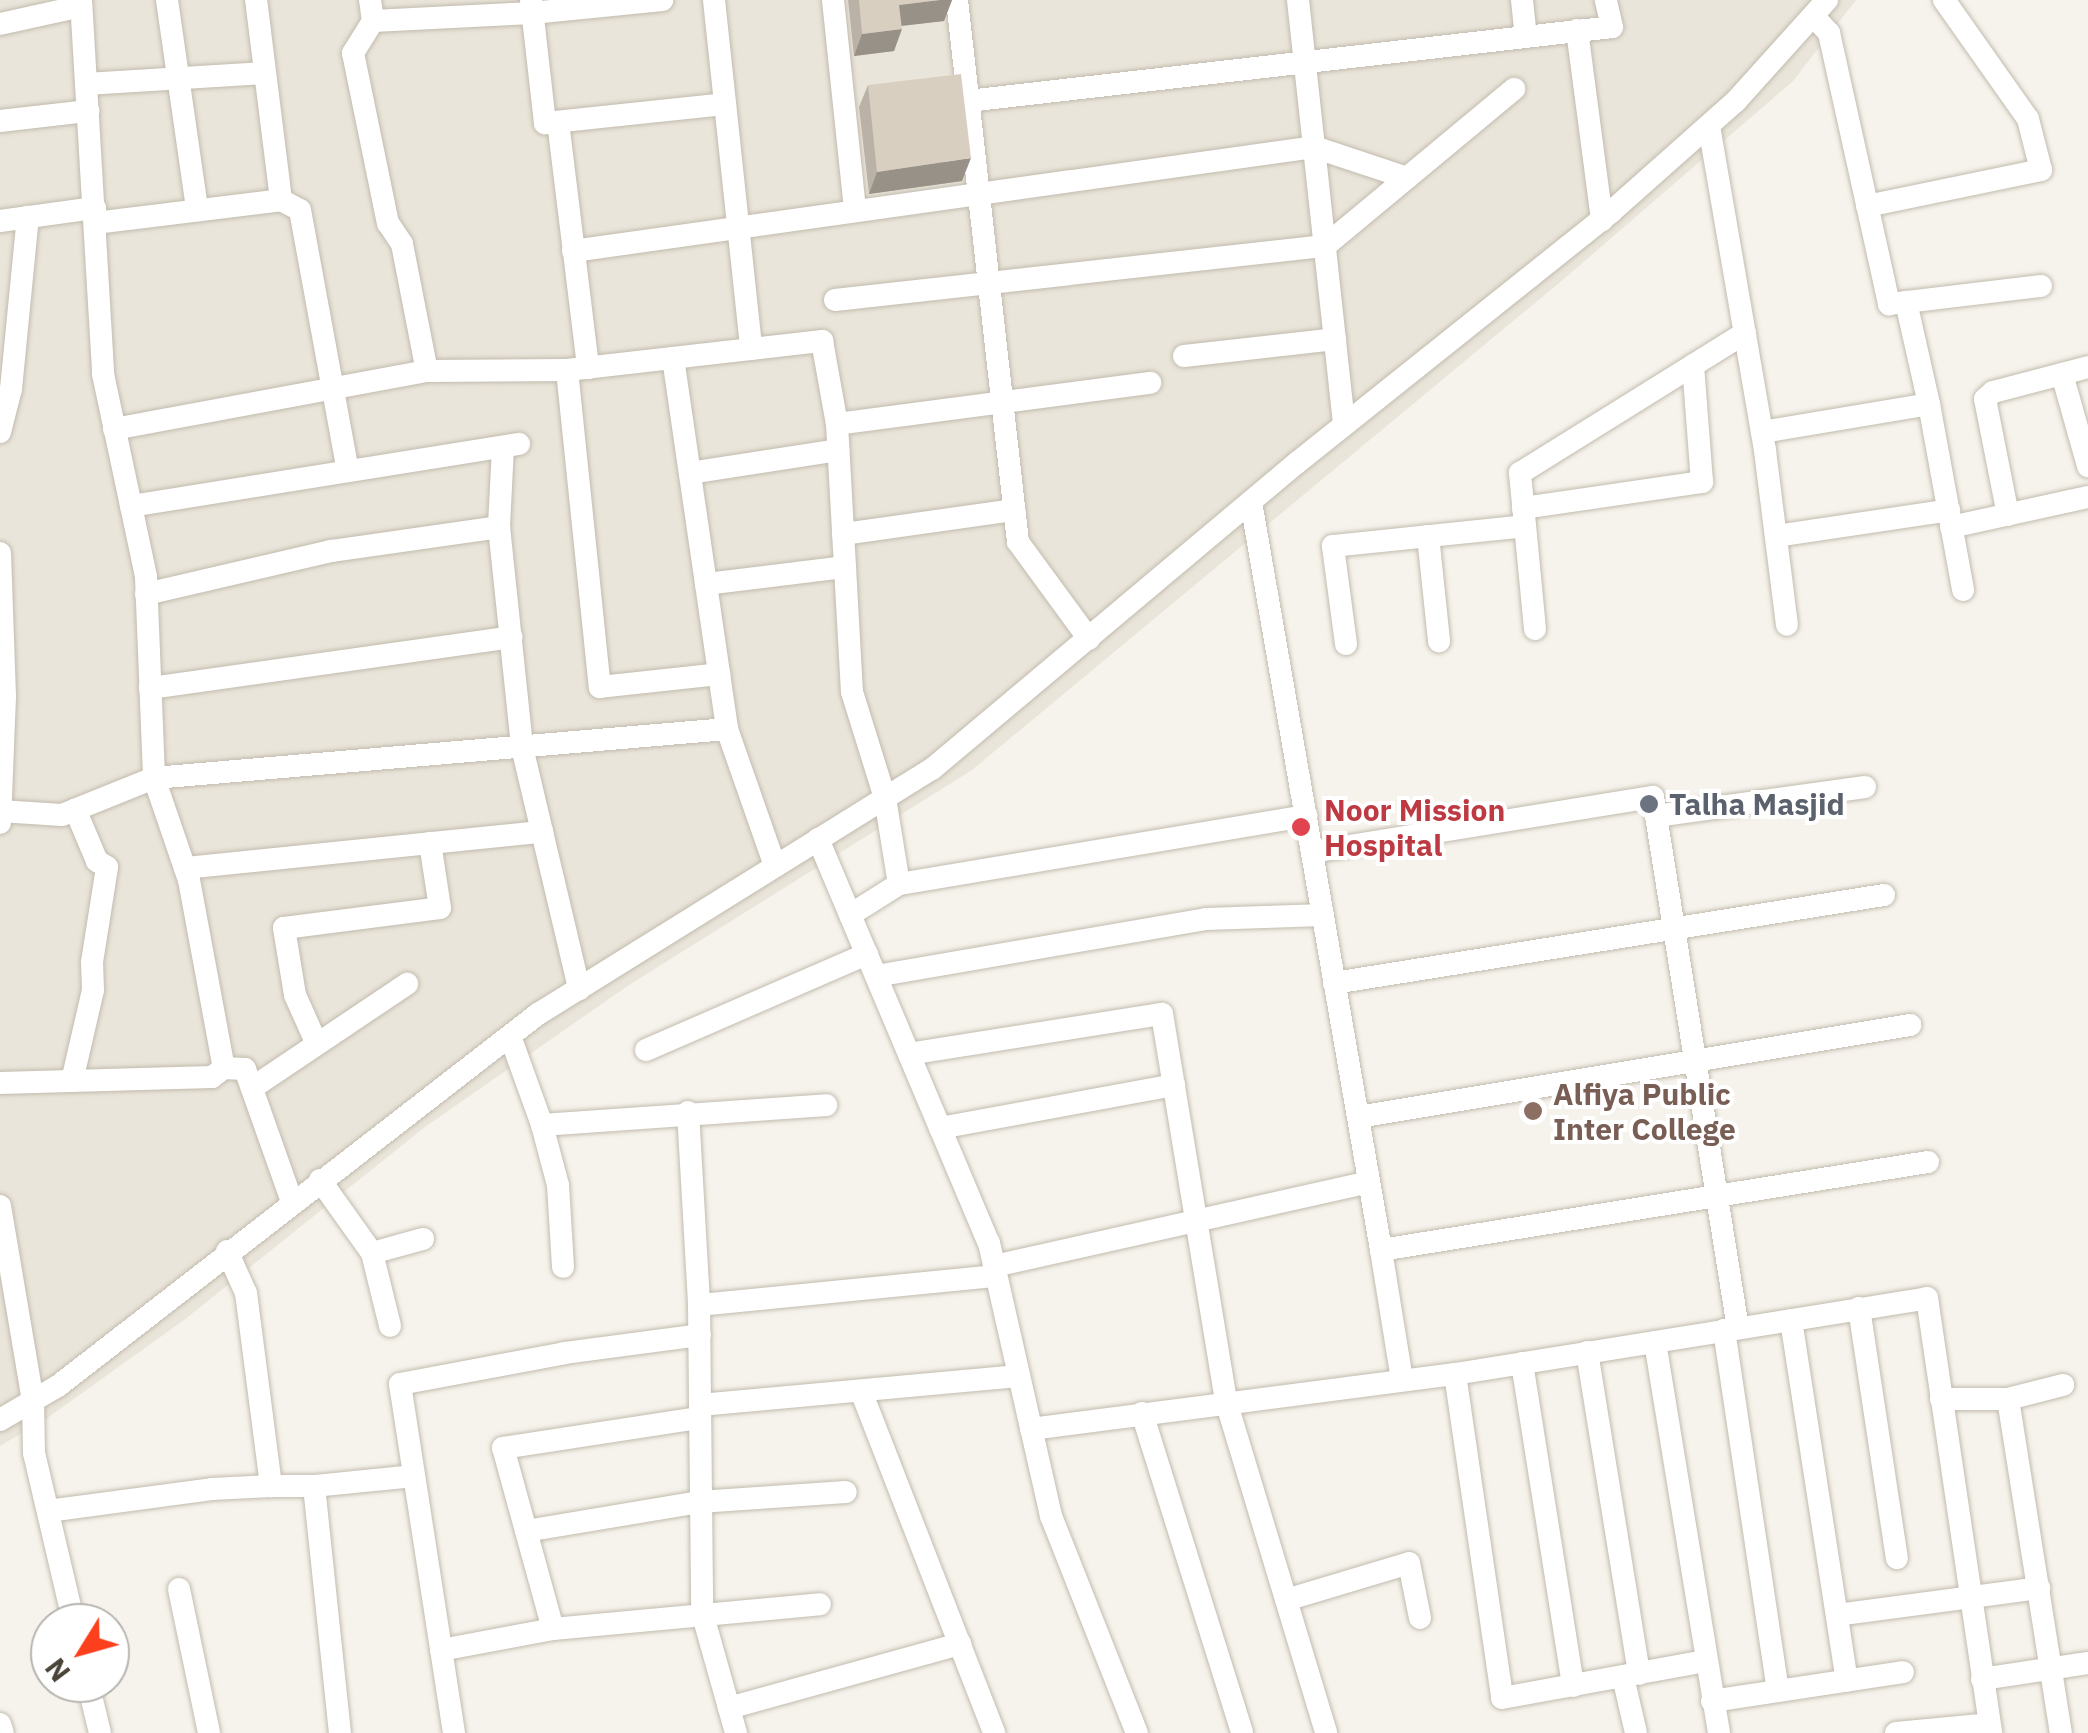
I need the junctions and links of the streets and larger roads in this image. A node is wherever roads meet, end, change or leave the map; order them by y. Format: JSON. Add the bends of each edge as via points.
{"nodes":[{"id":1,"x":168,"y":0,"type":"edge"},
{"id":2,"x":256,"y":0,"type":"edge"},
{"id":3,"x":662,"y":0,"type":"edge"},
{"id":4,"x":714,"y":0,"type":"edge"},
{"id":5,"x":833,"y":0,"type":"edge"},
{"id":6,"x":957,"y":0,"type":"edge"},
{"id":7,"x":1298,"y":0,"type":"edge"},
{"id":8,"x":1522,"y":0,"type":"edge"},
{"id":9,"x":1606,"y":0,"type":"edge"},
{"id":10,"x":1944,"y":0,"type":"edge"},
{"id":11,"x":620,"y":2,"type":"edge"},
{"id":12,"x":81,"y":3,"type":"edge"},
{"id":13,"x":531,"y":7,"type":"edge"},
{"id":14,"x":1821,"y":9,"type":"edge"},
{"id":15,"x":372,"y":10,"type":"edge"},
{"id":16,"x":0,"y":24,"type":"edge"},
{"id":17,"x":1577,"y":30,"type":"junction"},
{"id":18,"x":1526,"y":36,"type":"junction"},
{"id":19,"x":1305,"y":61,"type":"junction"},
{"id":20,"x":265,"y":73,"type":"junction"},
{"id":21,"x":178,"y":78,"type":"junction"},
{"id":22,"x":86,"y":84,"type":"junction"},
{"id":23,"x":1514,"y":89,"type":"dead end"},
{"id":24,"x":968,"y":101,"type":"junction"},
{"id":25,"x":725,"y":104,"type":"junction"},
{"id":26,"x":88,"y":111,"type":"junction"},
{"id":27,"x":0,"y":121,"type":"edge"},
{"id":28,"x":558,"y":122,"type":"junction"},
{"id":29,"x":1709,"y":126,"type":"junction"},
{"id":30,"x":1314,"y":147,"type":"junction"},
{"id":31,"x":1407,"y":178,"type":"junction"},
{"id":32,"x":978,"y":193,"type":"junction"},
{"id":33,"x":291,"y":205,"type":"junction"},
{"id":34,"x":1867,"y":206,"type":"junction"},
{"id":35,"x":197,"y":209,"type":"junction"},
{"id":36,"x":855,"y":209,"type":"junction"},
{"id":37,"x":95,"y":216,"type":"junction"},
{"id":38,"x":28,"y":217,"type":"junction"},
{"id":39,"x":1602,"y":220,"type":"junction"},
{"id":40,"x":0,"y":221,"type":"edge"},
{"id":41,"x":739,"y":231,"type":"junction"},
{"id":42,"x":1325,"y":246,"type":"junction"},
{"id":43,"x":573,"y":251,"type":"junction"},
{"id":44,"x":989,"y":283,"type":"junction"},
{"id":45,"x":2041,"y":286,"type":"dead end"},
{"id":46,"x":835,"y":300,"type":"dead end"},
{"id":47,"x":1906,"y":302,"type":"junction"},
{"id":48,"x":1745,"y":333,"type":"junction"},
{"id":49,"x":1335,"y":339,"type":"junction"},
{"id":50,"x":752,"y":349,"type":"junction"},
{"id":51,"x":1184,"y":356,"type":"dead end"},
{"id":52,"x":673,"y":358,"type":"junction"},
{"id":53,"x":1693,"y":365,"type":"junction"},
{"id":54,"x":2088,"y":367,"type":"edge"},
{"id":55,"x":577,"y":369,"type":"junction"},
{"id":56,"x":427,"y":371,"type":"junction"},
{"id":57,"x":2062,"y":374,"type":"junction"},
{"id":58,"x":1150,"y":383,"type":"dead end"},
{"id":59,"x":332,"y":388,"type":"junction"},
{"id":60,"x":1002,"y":403,"type":"junction"},
{"id":61,"x":1930,"y":404,"type":"junction"},
{"id":62,"x":837,"y":424,"type":"junction"},
{"id":63,"x":1344,"y":425,"type":"junction"},
{"id":64,"x":114,"y":429,"type":"junction"},
{"id":65,"x":0,"y":432,"type":"edge"},
{"id":66,"x":1762,"y":432,"type":"junction"},
{"id":67,"x":838,"y":450,"type":"junction"},
{"id":68,"x":2088,"y":466,"type":"edge"},
{"id":69,"x":348,"y":471,"type":"junction"},
{"id":70,"x":690,"y":474,"type":"junction"},
{"id":71,"x":2088,"y":497,"type":"edge"},
{"id":72,"x":1251,"y":502,"type":"junction"},
{"id":73,"x":130,"y":506,"type":"junction"},
{"id":74,"x":1014,"y":510,"type":"junction"},
{"id":75,"x":2008,"y":515,"type":"junction"},
{"id":76,"x":1524,"y":517,"type":"junction"},
{"id":77,"x":1950,"y":519,"type":"junction"},
{"id":78,"x":499,"y":527,"type":"junction"},
{"id":79,"x":843,"y":534,"type":"junction"},
{"id":80,"x":1428,"y":536,"type":"junction"},
{"id":81,"x":1776,"y":536,"type":"junction"},
{"id":82,"x":0,"y":553,"type":"edge"},
{"id":83,"x":0,"y":561,"type":"edge"},
{"id":84,"x":845,"y":566,"type":"junction"},
{"id":85,"x":706,"y":584,"type":"junction"},
{"id":86,"x":1963,"y":590,"type":"dead end"},
{"id":87,"x":146,"y":594,"type":"junction"},
{"id":88,"x":1786,"y":625,"type":"dead end"},
{"id":89,"x":1535,"y":629,"type":"dead end"},
{"id":90,"x":511,"y":637,"type":"junction"},
{"id":91,"x":1089,"y":639,"type":"junction"},
{"id":92,"x":1439,"y":640,"type":"dead end"},
{"id":93,"x":1346,"y":644,"type":"dead end"},
{"id":94,"x":719,"y":674,"type":"junction"},
{"id":95,"x":150,"y":688,"type":"junction"},
{"id":96,"x":726,"y":729,"type":"junction"},
{"id":97,"x":522,"y":747,"type":"junction"},
{"id":98,"x":154,"y":778,"type":"junction"},
{"id":99,"x":1865,"y":787,"type":"dead end"},
{"id":100,"x":885,"y":798,"type":"junction"},
{"id":101,"x":74,"y":809,"type":"junction"},
{"id":102,"x":0,"y":811,"type":"edge"},
{"id":103,"x":1306,"y":816,"type":"junction"},
{"id":104,"x":1656,"y":816,"type":"junction"},
{"id":105,"x":0,"y":823,"type":"edge"},
{"id":106,"x":542,"y":832,"type":"junction"},
{"id":107,"x":818,"y":839,"type":"junction"},
{"id":108,"x":430,"y":843,"type":"junction"},
{"id":109,"x":1312,"y":852,"type":"junction"},
{"id":110,"x":775,"y":866,"type":"junction"},
{"id":111,"x":185,"y":868,"type":"junction"},
{"id":112,"x":900,"y":884,"type":"junction"},
{"id":113,"x":1884,"y":895,"type":"dead end"},
{"id":114,"x":850,"y":915,"type":"junction"},
{"id":115,"x":1323,"y":915,"type":"junction"},
{"id":116,"x":1674,"y":928,"type":"junction"},
{"id":117,"x":867,"y":954,"type":"junction"},
{"id":118,"x":876,"y":976,"type":"junction"},
{"id":119,"x":1334,"y":983,"type":"junction"},
{"id":120,"x":407,"y":984,"type":"dead end"},
{"id":121,"x":579,"y":989,"type":"junction"},
{"id":122,"x":1910,"y":1025,"type":"dead end"},
{"id":123,"x":510,"y":1036,"type":"junction"},
{"id":124,"x":316,"y":1042,"type":"junction"},
{"id":125,"x":646,"y":1050,"type":"dead end"},
{"id":126,"x":909,"y":1054,"type":"junction"},
{"id":127,"x":1695,"y":1061,"type":"junction"},
{"id":128,"x":224,"y":1068,"type":"junction"},
{"id":129,"x":72,"y":1082,"type":"junction"},
{"id":130,"x":0,"y":1083,"type":"edge"},
{"id":131,"x":1174,"y":1085,"type":"junction"},
{"id":132,"x":252,"y":1088,"type":"junction"},
{"id":133,"x":826,"y":1105,"type":"dead end"},
{"id":134,"x":688,"y":1112,"type":"junction"},
{"id":135,"x":1358,"y":1117,"type":"junction"},
{"id":136,"x":542,"y":1125,"type":"junction"},
{"id":137,"x":940,"y":1128,"type":"junction"},
{"id":138,"x":1928,"y":1162,"type":"dead end"},
{"id":139,"x":320,"y":1180,"type":"junction"},
{"id":140,"x":1369,"y":1182,"type":"junction"},
{"id":141,"x":1717,"y":1196,"type":"junction"},
{"id":142,"x":292,"y":1202,"type":"junction"},
{"id":143,"x":0,"y":1206,"type":"edge"},
{"id":144,"x":1196,"y":1218,"type":"junction"},
{"id":145,"x":422,"y":1240,"type":"dead end"},
{"id":146,"x":1381,"y":1250,"type":"junction"},
{"id":147,"x":227,"y":1252,"type":"junction"},
{"id":148,"x":372,"y":1252,"type":"junction"},
{"id":149,"x":563,"y":1267,"type":"dead end"},
{"id":150,"x":995,"y":1271,"type":"junction"},
{"id":151,"x":6,"y":1280,"type":"edge"},
{"id":152,"x":700,"y":1305,"type":"junction"},
{"id":153,"x":1859,"y":1308,"type":"junction"},
{"id":154,"x":1791,"y":1320,"type":"junction"},
{"id":155,"x":390,"y":1326,"type":"dead end"},
{"id":156,"x":1731,"y":1329,"type":"junction"},
{"id":157,"x":700,"y":1336,"type":"junction"},
{"id":158,"x":1655,"y":1342,"type":"junction"},
{"id":159,"x":1587,"y":1352,"type":"junction"},
{"id":160,"x":1522,"y":1363,"type":"junction"},
{"id":161,"x":1454,"y":1374,"type":"junction"},
{"id":162,"x":1019,"y":1376,"type":"junction"},
{"id":163,"x":1402,"y":1379,"type":"junction"},
{"id":164,"x":2063,"y":1385,"type":"dead end"},
{"id":165,"x":861,"y":1390,"type":"junction"},
{"id":166,"x":2008,"y":1398,"type":"junction"},
{"id":167,"x":1941,"y":1399,"type":"junction"},
{"id":168,"x":32,"y":1401,"type":"junction"},
{"id":169,"x":1226,"y":1401,"type":"junction"},
{"id":170,"x":700,"y":1412,"type":"junction"},
{"id":171,"x":1142,"y":1413,"type":"junction"},
{"id":172,"x":0,"y":1420,"type":"edge"},
{"id":173,"x":1031,"y":1428,"type":"junction"},
{"id":174,"x":414,"y":1476,"type":"junction"},
{"id":175,"x":271,"y":1486,"type":"junction"},
{"id":176,"x":314,"y":1486,"type":"junction"},
{"id":177,"x":846,"y":1492,"type":"dead end"},
{"id":178,"x":699,"y":1502,"type":"junction"},
{"id":179,"x":48,"y":1511,"type":"junction"},
{"id":180,"x":526,"y":1531,"type":"junction"},
{"id":181,"x":1897,"y":1558,"type":"dead end"},
{"id":182,"x":2039,"y":1588,"type":"junction"},
{"id":183,"x":179,"y":1589,"type":"dead end"},
{"id":184,"x":1970,"y":1596,"type":"junction"},
{"id":185,"x":1286,"y":1600,"type":"junction"},
{"id":186,"x":69,"y":1603,"type":"edge"},
{"id":187,"x":820,"y":1604,"type":"dead end"},
{"id":188,"x":702,"y":1612,"type":"junction"},
{"id":189,"x":1837,"y":1615,"type":"junction"},
{"id":190,"x":1420,"y":1618,"type":"dead end"},
{"id":191,"x":553,"y":1629,"type":"junction"},
{"id":192,"x":960,"y":1644,"type":"junction"},
{"id":193,"x":441,"y":1650,"type":"junction"},
{"id":194,"x":1705,"y":1661,"type":"junction"},
{"id":195,"x":2088,"y":1663,"type":"edge"},
{"id":196,"x":2052,"y":1668,"type":"junction"},
{"id":197,"x":1903,"y":1672,"type":"dead end"},
{"id":198,"x":1631,"y":1675,"type":"junction"},
{"id":199,"x":1982,"y":1678,"type":"junction"},
{"id":200,"x":1847,"y":1681,"type":"junction"},
{"id":201,"x":1572,"y":1686,"type":"junction"},
{"id":202,"x":1778,"y":1691,"type":"junction"},
{"id":203,"x":1712,"y":1701,"type":"junction"},
{"id":204,"x":93,"y":1703,"type":"edge"},
{"id":205,"x":729,"y":1708,"type":"junction"},
{"id":206,"x":0,"y":1724,"type":"edge"},
{"id":207,"x":1990,"y":1728,"type":"edge"},
{"id":208,"x":1898,"y":1732,"type":"edge"},
{"id":209,"x":2,"y":1733,"type":"edge"},
{"id":210,"x":100,"y":1733,"type":"edge"},
{"id":211,"x":209,"y":1733,"type":"edge"},
{"id":212,"x":340,"y":1733,"type":"edge"},
{"id":213,"x":454,"y":1733,"type":"edge"},
{"id":214,"x":736,"y":1733,"type":"edge"},
{"id":215,"x":994,"y":1733,"type":"edge"},
{"id":216,"x":1136,"y":1733,"type":"edge"},
{"id":217,"x":1242,"y":1733,"type":"edge"},
{"id":218,"x":1326,"y":1733,"type":"edge"},
{"id":219,"x":1636,"y":1733,"type":"edge"},
{"id":220,"x":1719,"y":1733,"type":"edge"},
{"id":221,"x":2061,"y":1733,"type":"edge"}],
"edges":[{"from":1,"to":21,"type":"street"},
{"from":2,"to":20,"type":"street"},
{"from":3,"to":11,"type":"street"},
{"from":4,"to":25,"type":"street"},
{"from":5,"to":36,"type":"street"},
{"from":6,"to":24,"type":"street"},
{"from":7,"to":19,"type":"street"},
{"from":8,"to":18,"type":"street"},
{"from":9,"to":17,"type":"street","via":[[1612,27]]},
{"from":10,"to":34,"type":"street","via":[[2028,119],[2041,170]]},
{"from":11,"to":13,"type":"street"},
{"from":12,"to":16,"type":"street"},
{"from":12,"to":22,"type":"street"},
{"from":13,"to":15,"type":"street"},
{"from":13,"to":28,"type":"street","via":[[545,124]]},
{"from":14,"to":29,"type":"street"},
{"from":14,"to":34,"type":"street"},
{"from":15,"to":56,"type":"street","via":[[352,53]]},
{"from":17,"to":18,"type":"street"},
{"from":17,"to":39,"type":"street"},
{"from":18,"to":19,"type":"street"},
{"from":19,"to":24,"type":"street"},
{"from":19,"to":30,"type":"street"},
{"from":20,"to":21,"type":"street"},
{"from":20,"to":33,"type":"street"},
{"from":21,"to":22,"type":"street"},
{"from":21,"to":35,"type":"street"},
{"from":22,"to":26,"type":"street"},
{"from":23,"to":31,"type":"street"},
{"from":24,"to":32,"type":"street"},
{"from":25,"to":28,"type":"street"},
{"from":25,"to":41,"type":"street"},
{"from":26,"to":27,"type":"street"},
{"from":26,"to":37,"type":"street"},
{"from":28,"to":43,"type":"street"},
{"from":29,"to":39,"type":"street"},
{"from":29,"to":48,"type":"street"},
{"from":30,"to":31,"type":"street"},
{"from":30,"to":32,"type":"street"},
{"from":30,"to":42,"type":"street"},
{"from":31,"to":42,"type":"street"},
{"from":32,"to":36,"type":"street"},
{"from":32,"to":44,"type":"street"},
{"from":33,"to":35,"type":"street"},
{"from":33,"to":59,"type":"street"},
{"from":34,"to":47,"type":"street","via":[[1889,304]]},
{"from":35,"to":37,"type":"street"},
{"from":36,"to":41,"type":"street"},
{"from":37,"to":38,"type":"street"},
{"from":37,"to":64,"type":"street","via":[[103,374]]},
{"from":38,"to":40,"type":"street"},
{"from":38,"to":65,"type":"street","via":[[12,389]]},
{"from":39,"to":63,"type":"street"},
{"from":41,"to":43,"type":"street"},
{"from":41,"to":50,"type":"street"},
{"from":42,"to":44,"type":"street"},
{"from":42,"to":49,"type":"street"},
{"from":43,"to":55,"type":"street"},
{"from":44,"to":46,"type":"street"},
{"from":44,"to":60,"type":"street"},
{"from":45,"to":47,"type":"street"},
{"from":47,"to":61,"type":"street"},
{"from":48,"to":53,"type":"street"},
{"from":48,"to":66,"type":"street"},
{"from":49,"to":51,"type":"street"},
{"from":49,"to":63,"type":"street"},
{"from":50,"to":52,"type":"street"},
{"from":50,"to":62,"type":"street","via":[[822,341]]},
{"from":52,"to":55,"type":"street"},
{"from":52,"to":70,"type":"street"},
{"from":53,"to":76,"type":"street","via":[[1520,473]]},
{"from":53,"to":76,"type":"street","via":[[1702,482]]},
{"from":54,"to":57,"type":"street"},
{"from":55,"to":56,"type":"street"},
{"from":55,"to":94,"type":"street","via":[[600,688]]},
{"from":56,"to":59,"type":"street"},
{"from":57,"to":68,"type":"street"},
{"from":57,"to":75,"type":"street","via":[[1986,399]]},
{"from":58,"to":60,"type":"street"},
{"from":59,"to":64,"type":"street"},
{"from":59,"to":69,"type":"street"},
{"from":60,"to":62,"type":"street"},
{"from":60,"to":74,"type":"street"},
{"from":61,"to":66,"type":"street"},
{"from":61,"to":77,"type":"street"},
{"from":62,"to":67,"type":"street"},
{"from":63,"to":72,"type":"street"},
{"from":64,"to":73,"type":"street"},
{"from":66,"to":81,"type":"street"},
{"from":67,"to":70,"type":"street"},
{"from":67,"to":79,"type":"street"},
{"from":69,"to":73,"type":"street"},
{"from":69,"to":78,"type":"street","via":[[511,445]]},
{"from":70,"to":85,"type":"street"},
{"from":71,"to":75,"type":"street"},
{"from":72,"to":91,"type":"street"},
{"from":72,"to":103,"type":"street"},
{"from":73,"to":87,"type":"street"},
{"from":74,"to":79,"type":"street"},
{"from":74,"to":91,"type":"street","via":[[1018,542]]},
{"from":75,"to":77,"type":"street"},
{"from":76,"to":80,"type":"street"},
{"from":76,"to":89,"type":"street"},
{"from":77,"to":81,"type":"street"},
{"from":77,"to":86,"type":"street"},
{"from":78,"to":87,"type":"street","via":[[331,551]]},
{"from":78,"to":90,"type":"street"},
{"from":79,"to":84,"type":"street"},
{"from":80,"to":92,"type":"street"},
{"from":80,"to":93,"type":"street","via":[[1333,546]]},
{"from":81,"to":88,"type":"street"},
{"from":82,"to":83,"type":"street"},
{"from":83,"to":102,"type":"street"},
{"from":84,"to":85,"type":"street"},
{"from":84,"to":100,"type":"street","via":[[852,692]]},
{"from":85,"to":94,"type":"street"},
{"from":87,"to":95,"type":"street"},
{"from":90,"to":95,"type":"street"},
{"from":90,"to":97,"type":"street"},
{"from":91,"to":100,"type":"street","via":[[932,769]]},
{"from":94,"to":96,"type":"street"},
{"from":95,"to":98,"type":"street"},
{"from":96,"to":97,"type":"street"},
{"from":96,"to":110,"type":"street"},
{"from":97,"to":98,"type":"street"},
{"from":97,"to":106,"type":"street"},
{"from":98,"to":101,"type":"street"},
{"from":98,"to":111,"type":"street"},
{"from":99,"to":104,"type":"street"},
{"from":100,"to":107,"type":"street"},
{"from":100,"to":112,"type":"street"},
{"from":101,"to":102,"type":"street","via":[[62,815]]},
{"from":101,"to":129,"type":"street","via":[[97,861],[107,867],[93,990]]},
{"from":102,"to":105,"type":"street"},
{"from":103,"to":109,"type":"street"},
{"from":103,"to":112,"type":"street"},
{"from":104,"to":109,"type":"street","via":[[1653,797]]},
{"from":104,"to":116,"type":"street"},
{"from":106,"to":108,"type":"street"},
{"from":106,"to":121,"type":"street"},
{"from":107,"to":110,"type":"street"},
{"from":107,"to":114,"type":"street"},
{"from":108,"to":111,"type":"street"},
{"from":108,"to":124,"type":"street","via":[[440,908],[284,928],[295,996]]},
{"from":109,"to":115,"type":"street"},
{"from":110,"to":121,"type":"street"},
{"from":111,"to":128,"type":"street"},
{"from":112,"to":114,"type":"street"},
{"from":113,"to":116,"type":"street"},
{"from":114,"to":117,"type":"street"},
{"from":115,"to":118,"type":"street","via":[[1206,920]]},
{"from":115,"to":119,"type":"street"},
{"from":116,"to":119,"type":"street"},
{"from":116,"to":127,"type":"street"},
{"from":117,"to":118,"type":"street"},
{"from":117,"to":125,"type":"street"},
{"from":118,"to":126,"type":"street"},
{"from":119,"to":135,"type":"street"},
{"from":120,"to":124,"type":"street"},
{"from":121,"to":123,"type":"street"},
{"from":122,"to":127,"type":"street"},
{"from":123,"to":136,"type":"street"},
{"from":123,"to":139,"type":"street"},
{"from":124,"to":132,"type":"street"},
{"from":126,"to":131,"type":"street","via":[[1162,1014]]},
{"from":126,"to":137,"type":"street"},
{"from":127,"to":135,"type":"street"},
{"from":127,"to":141,"type":"street"},
{"from":128,"to":129,"type":"street","via":[[212,1077]]},
{"from":128,"to":132,"type":"street","via":[[245,1069]]},
{"from":129,"to":130,"type":"street"},
{"from":131,"to":137,"type":"street"},
{"from":131,"to":144,"type":"street"},
{"from":132,"to":142,"type":"street"},
{"from":133,"to":134,"type":"street"},
{"from":134,"to":136,"type":"street"},
{"from":134,"to":152,"type":"street"},
{"from":135,"to":140,"type":"street"},
{"from":136,"to":149,"type":"street","via":[[558,1185]]},
{"from":137,"to":150,"type":"street"},
{"from":138,"to":141,"type":"street"},
{"from":139,"to":142,"type":"street"},
{"from":139,"to":148,"type":"street"},
{"from":140,"to":144,"type":"street"},
{"from":140,"to":146,"type":"street"},
{"from":141,"to":146,"type":"street"},
{"from":141,"to":156,"type":"street"},
{"from":142,"to":147,"type":"street"},
{"from":143,"to":151,"type":"street"},
{"from":144,"to":150,"type":"street"},
{"from":144,"to":169,"type":"street"},
{"from":145,"to":148,"type":"street"},
{"from":146,"to":163,"type":"street"},
{"from":147,"to":168,"type":"street"},
{"from":147,"to":175,"type":"street","via":[[246,1293]]},
{"from":148,"to":155,"type":"street"},
{"from":150,"to":152,"type":"street"},
{"from":150,"to":162,"type":"street"},
{"from":151,"to":168,"type":"street"},
{"from":152,"to":157,"type":"street"},
{"from":153,"to":154,"type":"street"},
{"from":153,"to":167,"type":"street","via":[[1927,1298]]},
{"from":153,"to":181,"type":"street"},
{"from":154,"to":156,"type":"street"},
{"from":154,"to":189,"type":"street"},
{"from":156,"to":158,"type":"street"},
{"from":156,"to":202,"type":"street"},
{"from":157,"to":170,"type":"street"},
{"from":157,"to":174,"type":"street","via":[[400,1384]]},
{"from":158,"to":159,"type":"street"},
{"from":158,"to":194,"type":"street"},
{"from":159,"to":160,"type":"street"},
{"from":159,"to":198,"type":"street"},
{"from":160,"to":161,"type":"street"},
{"from":160,"to":201,"type":"street"},
{"from":161,"to":163,"type":"street"},
{"from":161,"to":201,"type":"street","via":[[1502,1698]]},
{"from":162,"to":165,"type":"street"},
{"from":162,"to":173,"type":"street"},
{"from":163,"to":169,"type":"street"},
{"from":164,"to":166,"type":"street"},
{"from":165,"to":170,"type":"street"},
{"from":165,"to":192,"type":"street"},
{"from":166,"to":167,"type":"street"},
{"from":166,"to":182,"type":"street"},
{"from":167,"to":184,"type":"street"},
{"from":168,"to":172,"type":"street"},
{"from":168,"to":179,"type":"street","via":[[34,1453]]},
{"from":169,"to":171,"type":"street"},
{"from":169,"to":185,"type":"street"},
{"from":170,"to":178,"type":"street"},
{"from":170,"to":180,"type":"street","via":[[503,1448]]},
{"from":171,"to":173,"type":"street"},
{"from":171,"to":217,"type":"street"},
{"from":173,"to":216,"type":"street","via":[[1051,1516]]},
{"from":174,"to":176,"type":"street"},
{"from":174,"to":193,"type":"street"},
{"from":175,"to":176,"type":"street"},
{"from":175,"to":179,"type":"street"},
{"from":176,"to":212,"type":"street"},
{"from":177,"to":178,"type":"street"},
{"from":178,"to":180,"type":"street"},
{"from":178,"to":188,"type":"street"},
{"from":179,"to":186,"type":"street"},
{"from":180,"to":191,"type":"street"},
{"from":182,"to":184,"type":"street"},
{"from":182,"to":196,"type":"street"},
{"from":183,"to":211,"type":"street"},
{"from":184,"to":189,"type":"street"},
{"from":184,"to":199,"type":"street"},
{"from":185,"to":190,"type":"street","via":[[1409,1563]]},
{"from":185,"to":218,"type":"street"},
{"from":187,"to":188,"type":"street"},
{"from":188,"to":191,"type":"street"},
{"from":188,"to":205,"type":"street"},
{"from":189,"to":200,"type":"street"},
{"from":191,"to":193,"type":"street"},
{"from":192,"to":205,"type":"street"},
{"from":192,"to":215,"type":"street"},
{"from":193,"to":213,"type":"street"},
{"from":194,"to":198,"type":"street"},
{"from":194,"to":203,"type":"street"},
{"from":195,"to":196,"type":"street"},
{"from":196,"to":199,"type":"street"},
{"from":196,"to":221,"type":"street"},
{"from":197,"to":200,"type":"street"},
{"from":198,"to":201,"type":"street"},
{"from":198,"to":219,"type":"street"},
{"from":199,"to":207,"type":"street"},
{"from":200,"to":202,"type":"street"},
{"from":202,"to":203,"type":"street"},
{"from":203,"to":220,"type":"street"},
{"from":204,"to":210,"type":"street"},
{"from":205,"to":214,"type":"street"},
{"from":206,"to":209,"type":"street"},
{"from":207,"to":208,"type":"street"}]}
